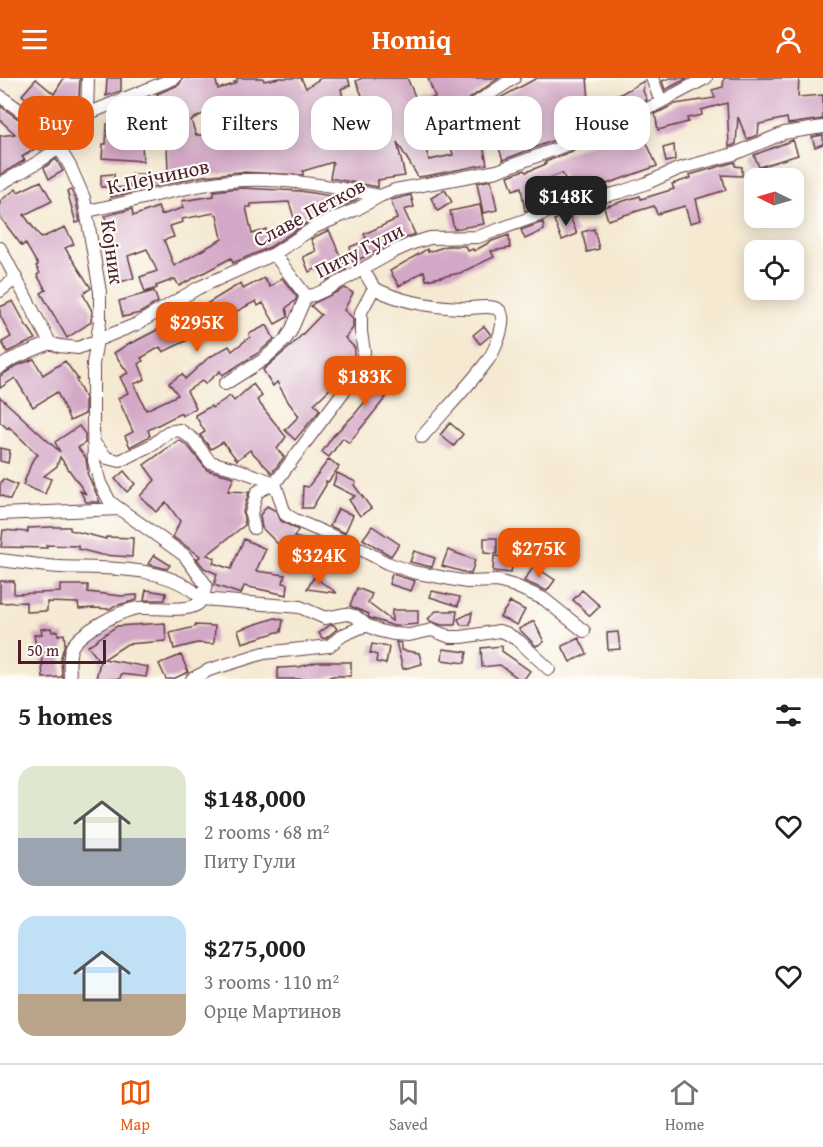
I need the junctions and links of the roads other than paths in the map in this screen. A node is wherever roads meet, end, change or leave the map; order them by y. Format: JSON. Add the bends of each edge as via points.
{"nodes":[{"id":1,"x":88,"y":78,"type":"edge"},
{"id":2,"x":175,"y":78,"type":"edge"},
{"id":3,"x":514,"y":78,"type":"edge"},
{"id":4,"x":652,"y":78,"type":"edge"},
{"id":5,"x":706,"y":78,"type":"edge"},
{"id":6,"x":0,"y":96,"type":"edge"},
{"id":7,"x":88,"y":96,"type":"edge"},
{"id":8,"x":488,"y":96,"type":"edge"},
{"id":9,"x":661,"y":102,"type":"junction"},
{"id":10,"x":18,"y":109,"type":"edge"},
{"id":11,"x":94,"y":111,"type":"edge"},
{"id":12,"x":823,"y":128,"type":"edge"},
{"id":13,"x":57,"y":150,"type":"edge"},
{"id":14,"x":61,"y":150,"type":"edge"},
{"id":15,"x":0,"y":184,"type":"edge"},
{"id":16,"x":380,"y":196,"type":"junction"},
{"id":17,"x":87,"y":211,"type":"junction"},
{"id":18,"x":0,"y":248,"type":"edge"},
{"id":19,"x":274,"y":254,"type":"junction"},
{"id":20,"x":363,"y":268,"type":"junction"},
{"id":21,"x":16,"y":278,"type":"junction"},
{"id":22,"x":374,"y":288,"type":"junction"},
{"id":23,"x":0,"y":291,"type":"edge"},
{"id":24,"x":306,"y":296,"type":"junction"},
{"id":25,"x":97,"y":339,"type":"junction"},
{"id":26,"x":50,"y":343,"type":"junction"},
{"id":27,"x":0,"y":368,"type":"edge"},
{"id":28,"x":225,"y":384,"type":"dead end"},
{"id":29,"x":422,"y":437,"type":"dead end"},
{"id":30,"x":93,"y":442,"type":"junction"},
{"id":31,"x":275,"y":483,"type":"junction"},
{"id":32,"x":119,"y":509,"type":"junction"},
{"id":33,"x":0,"y":514,"type":"edge"},
{"id":34,"x":254,"y":528,"type":"dead end"},
{"id":35,"x":0,"y":560,"type":"edge"},
{"id":36,"x":202,"y":599,"type":"junction"},
{"id":37,"x":366,"y":625,"type":"junction"},
{"id":38,"x":584,"y":631,"type":"dead end"},
{"id":39,"x":549,"y":669,"type":"dead end"},
{"id":40,"x":70,"y":679,"type":"edge"},
{"id":41,"x":192,"y":679,"type":"edge"}],
"edges":[{"from":1,"to":7,"type":"street"},
{"from":2,"to":11,"type":"street"},
{"from":3,"to":8,"type":"street"},
{"from":4,"to":9,"type":"street"},
{"from":5,"to":9,"type":"street","name":"Славе Петков"},
{"from":6,"to":10,"type":"street","name":"Којник"},
{"from":9,"to":16,"type":"street","name":"Славе Петков","via":[[619,124],[497,171]]},
{"from":12,"to":20,"type":"street","name":"Питу Гули","via":[[784,133],[734,154],[678,169],[621,192],[561,207],[478,237],[430,238]]},
{"from":13,"to":15,"type":"street"},
{"from":14,"to":17,"type":"street","name":"Којник","via":[[79,184]]},
{"from":16,"to":17,"type":"street","name":"К.Пејчинов","via":[[293,182],[223,182]]},
{"from":16,"to":19,"type":"street","name":"Славе Петков","via":[[315,227]]},
{"from":17,"to":25,"type":"street","name":"Којник","via":[[100,292]]},
{"from":18,"to":21,"type":"street"},
{"from":19,"to":24,"type":"street"},
{"from":19,"to":25,"type":"street","name":"Славе Петков","via":[[198,288],[137,324]]},
{"from":20,"to":22,"type":"street"},
{"from":20,"to":24,"type":"street","name":"Питу Гули"},
{"from":21,"to":23,"type":"street"},
{"from":21,"to":26,"type":"street"},
{"from":22,"to":29,"type":"street","via":[[396,298],[464,308],[493,307],[503,314],[489,359]]},
{"from":22,"to":31,"type":"street","via":[[361,312],[364,352],[360,371]]},
{"from":24,"to":28,"type":"street","name":"Питу Гули","via":[[285,340]]},
{"from":25,"to":26,"type":"street","name":"Славе Петков","via":[[78,348]]},
{"from":25,"to":30,"type":"street","name":"Којник","via":[[93,364]]},
{"from":26,"to":27,"type":"street"},
{"from":30,"to":31,"type":"street","via":[[107,458],[120,461],[154,444],[168,432],[180,430],[194,440],[210,462]]},
{"from":30,"to":32,"type":"street","name":"Којник","via":[[96,471],[106,495]]},
{"from":31,"to":34,"type":"street","via":[[257,492],[251,514]]},
{"from":31,"to":38,"type":"street","via":[[285,514],[295,520],[413,572],[515,586],[544,599]]},
{"from":32,"to":33,"type":"street"},
{"from":32,"to":36,"type":"street","name":"Којник","via":[[184,555],[206,585]]},
{"from":35,"to":36,"type":"street","via":[[162,575],[193,590]]},
{"from":36,"to":37,"type":"street","via":[[300,607],[325,618],[346,614]]},
{"from":36,"to":40,"type":"street","via":[[188,608],[137,608],[99,624],[82,635],[72,648]]},
{"from":37,"to":39,"type":"street","via":[[400,635],[432,630],[450,637],[476,636],[499,631]]},
{"from":37,"to":41,"type":"street","via":[[329,646],[264,652]]}]}
